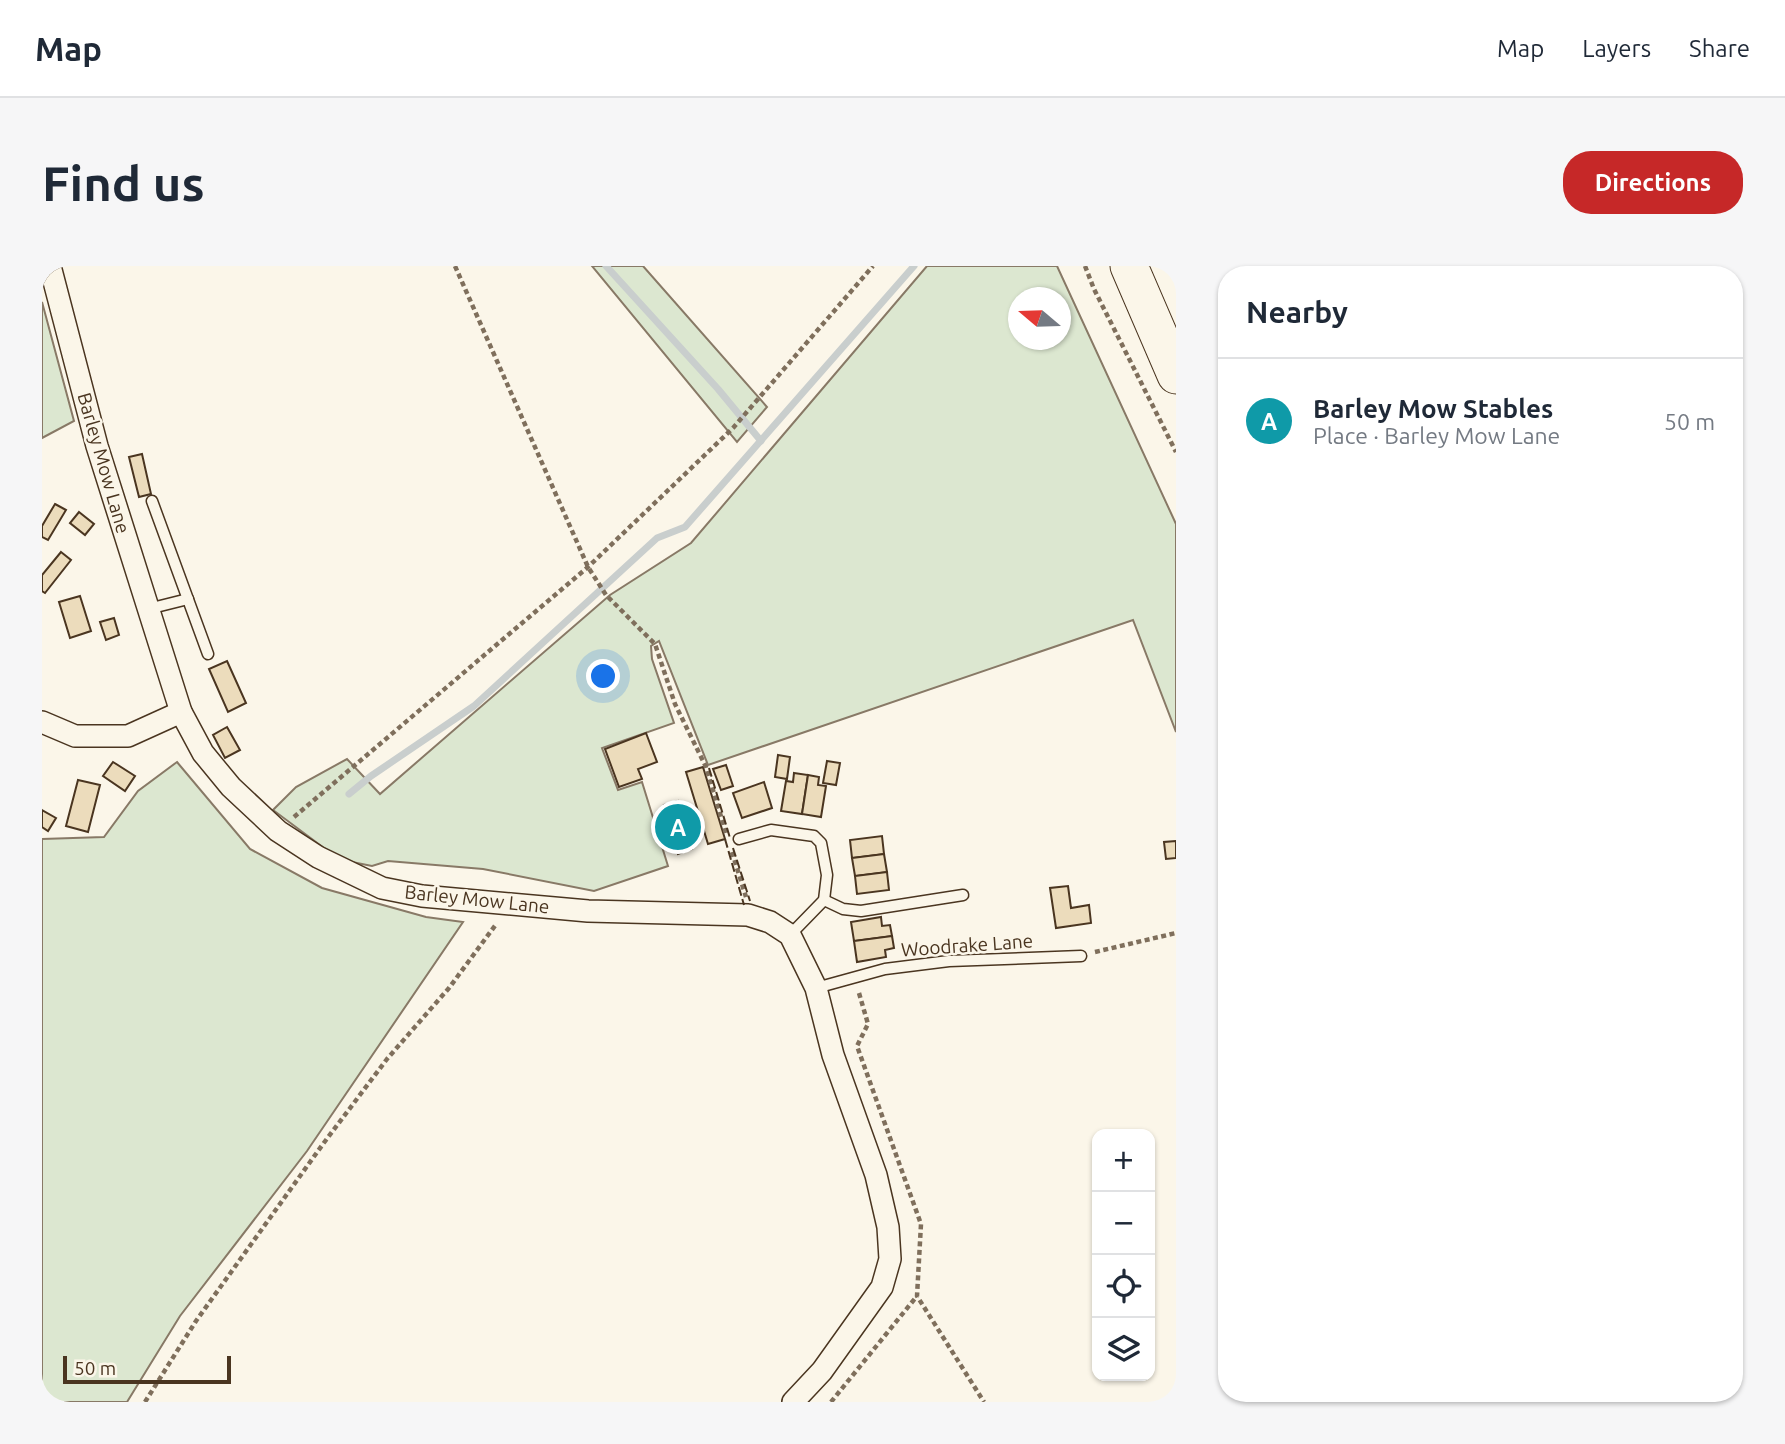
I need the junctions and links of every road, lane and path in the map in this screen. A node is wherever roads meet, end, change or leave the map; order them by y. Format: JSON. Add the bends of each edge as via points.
{"nodes":[{"id":1,"x":50,"y":266,"type":"edge"},
{"id":2,"x":454,"y":266,"type":"edge"},
{"id":3,"x":873,"y":266,"type":"edge"},
{"id":4,"x":1085,"y":266,"type":"edge"},
{"id":5,"x":1129,"y":266,"type":"edge"},
{"id":6,"x":1155,"y":266,"type":"edge"},
{"id":7,"x":1176,"y":315,"type":"edge"},
{"id":8,"x":1176,"y":375,"type":"edge"},
{"id":9,"x":1176,"y":452,"type":"edge"},
{"id":10,"x":152,"y":501,"type":"dead end"},
{"id":11,"x":588,"y":567,"type":"junction"},
{"id":12,"x":188,"y":599,"type":"junction"},
{"id":13,"x":149,"y":609,"type":"junction"},
{"id":14,"x":208,"y":654,"type":"dead end"},
{"id":15,"x":181,"y":712,"type":"junction"},
{"id":16,"x":42,"y":722,"type":"edge"},
{"id":17,"x":278,"y":831,"type":"junction"},
{"id":18,"x":739,"y":839,"type":"dead end"},
{"id":19,"x":963,"y":895,"type":"dead end"},
{"id":20,"x":824,"y":900,"type":"junction"},
{"id":21,"x":512,"y":903,"type":"junction"},
{"id":22,"x":748,"y":915,"type":"junction"},
{"id":23,"x":1176,"y":933,"type":"edge"},
{"id":24,"x":790,"y":935,"type":"junction"},
{"id":25,"x":1081,"y":956,"type":"joint"},
{"id":26,"x":855,"y":979,"type":"junction"},
{"id":27,"x":816,"y":988,"type":"junction"},
{"id":28,"x":917,"y":1296,"type":"junction"},
{"id":29,"x":145,"y":1402,"type":"edge"},
{"id":30,"x":793,"y":1402,"type":"edge"},
{"id":31,"x":831,"y":1402,"type":"edge"},
{"id":32,"x":984,"y":1402,"type":"edge"}],
"edges":[{"from":1,"to":13,"type":"street","name":"Barley Mow Lane","via":[[97,446]]},
{"from":2,"to":11,"type":"path"},
{"from":3,"to":11,"type":"path","via":[[733,428]]},
{"from":4,"to":9,"type":"path"},
{"from":5,"to":8,"type":"highway"},
{"from":6,"to":7,"type":"highway"},
{"from":10,"to":12,"type":"lane"},
{"from":11,"to":17,"type":"path"},
{"from":11,"to":22,"type":"path","via":[[606,595],[656,643],[675,704],[706,767]]},
{"from":12,"to":13,"type":"lane"},
{"from":12,"to":14,"type":"lane"},
{"from":13,"to":15,"type":"street","name":"Barley Mow Lane"},
{"from":15,"to":16,"type":"street","via":[[128,736],[75,736]]},
{"from":15,"to":17,"type":"street","name":"Barley Mow Lane","via":[[203,753]]},
{"from":17,"to":21,"type":"street","name":"Barley Mow Lane","via":[[318,857],[382,888]]},
{"from":18,"to":20,"type":"lane","via":[[771,830],[814,836],[825,856]]},
{"from":19,"to":20,"type":"lane","via":[[861,911]]},
{"from":20,"to":24,"type":"lane"},
{"from":21,"to":22,"type":"street","name":"Barley Mow Lane","via":[[588,912]]},
{"from":21,"to":29,"type":"path","via":[[323,1144],[196,1321]]},
{"from":22,"to":24,"type":"street","name":"Barley Mow Lane","via":[[771,922]]},
{"from":23,"to":25,"type":"path"},
{"from":24,"to":27,"type":"street"},
{"from":25,"to":26,"type":"lane","name":"Woodrake Lane","via":[[949,961]]},
{"from":26,"to":27,"type":"lane","name":"Woodrake Lane"},
{"from":26,"to":28,"type":"path","via":[[868,1024],[857,1046],[921,1224]]},
{"from":27,"to":30,"type":"street","via":[[833,1055],[876,1175],[890,1259],[882,1287],[864,1314]]},
{"from":28,"to":31,"type":"path"},
{"from":28,"to":32,"type":"path"}]}
